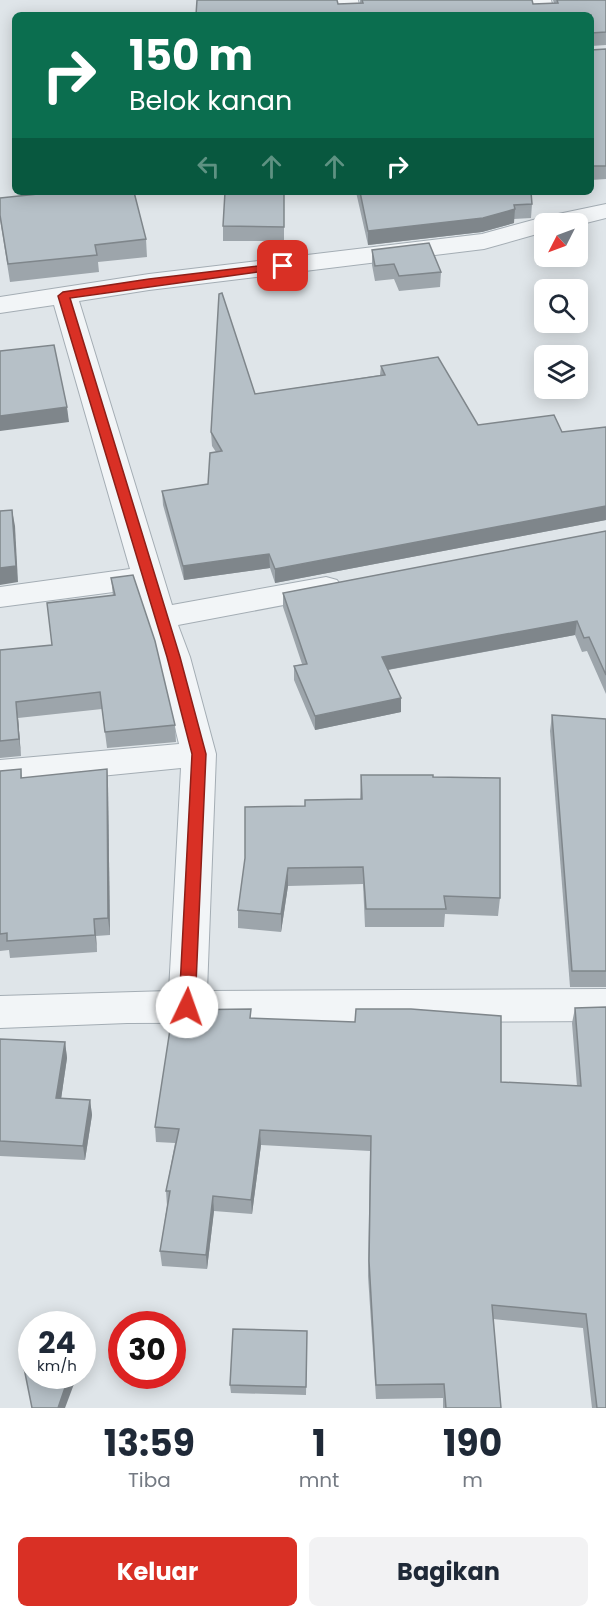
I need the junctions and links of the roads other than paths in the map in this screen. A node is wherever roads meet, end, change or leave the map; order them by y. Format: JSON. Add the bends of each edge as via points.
{"nodes":[{"id":1,"x":606,"y":211,"type":"edge"},
{"id":2,"x":588,"y":215,"type":"edge"},
{"id":3,"x":534,"y":227,"type":"edge"},
{"id":4,"x":63,"y":296,"type":"junction"},
{"id":5,"x":0,"y":305,"type":"edge"},
{"id":6,"x":147,"y":577,"type":"junction"},
{"id":7,"x":353,"y":581,"type":"edge"},
{"id":8,"x":0,"y":597,"type":"edge"},
{"id":9,"x":160,"y":618,"type":"junction"},
{"id":10,"x":199,"y":754,"type":"junction"},
{"id":11,"x":0,"y":773,"type":"edge"},
{"id":12,"x":606,"y":1005,"type":"edge"},
{"id":13,"x":187,"y":1007,"type":"junction"},
{"id":14,"x":0,"y":1012,"type":"edge"}],
"edges":[{"from":1,"to":2,"type":"street"},
{"from":3,"to":4,"type":"street","via":[[484,242]]},
{"from":4,"to":5,"type":"street"},
{"from":4,"to":6,"type":"street"},
{"from":6,"to":8,"type":"street"},
{"from":6,"to":9,"type":"street"},
{"from":7,"to":9,"type":"street"},
{"from":9,"to":10,"type":"street"},
{"from":10,"to":11,"type":"street"},
{"from":10,"to":13,"type":"street"},
{"from":12,"to":13,"type":"street"},
{"from":13,"to":14,"type":"street"}]}
